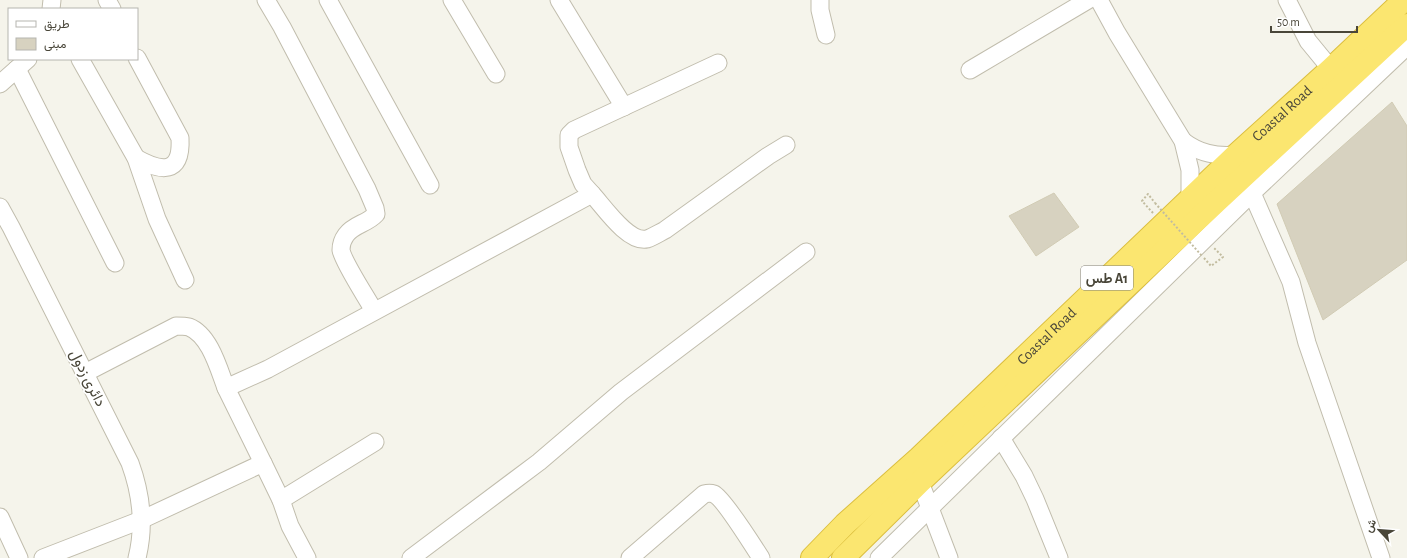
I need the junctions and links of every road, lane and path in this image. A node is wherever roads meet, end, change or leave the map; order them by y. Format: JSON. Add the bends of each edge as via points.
{"nodes":[{"id":1,"x":266,"y":0,"type":"edge"},
{"id":2,"x":328,"y":0,"type":"edge"},
{"id":3,"x":452,"y":0,"type":"edge"},
{"id":4,"x":559,"y":0,"type":"edge"},
{"id":5,"x":820,"y":0,"type":"edge"},
{"id":6,"x":1088,"y":0,"type":"edge"},
{"id":7,"x":1099,"y":0,"type":"edge"},
{"id":8,"x":1287,"y":0,"type":"edge"},
{"id":9,"x":1405,"y":2,"type":"edge"},
{"id":10,"x":826,"y":35,"type":"dead end"},
{"id":11,"x":1404,"y":38,"type":"edge"},
{"id":12,"x":81,"y":60,"type":"edge"},
{"id":13,"x":138,"y":60,"type":"edge"},
{"id":14,"x":718,"y":63,"type":"dead end"},
{"id":15,"x":23,"y":64,"type":"edge"},
{"id":16,"x":1331,"y":69,"type":"junction"},
{"id":17,"x":970,"y":70,"type":"dead end"},
{"id":18,"x":496,"y":74,"type":"dead end"},
{"id":19,"x":0,"y":84,"type":"edge"},
{"id":20,"x":624,"y":107,"type":"junction"},
{"id":21,"x":1183,"y":141,"type":"junction"},
{"id":22,"x":786,"y":145,"type":"dead end"},
{"id":23,"x":1236,"y":156,"type":"junction"},
{"id":24,"x":136,"y":158,"type":"junction"},
{"id":25,"x":430,"y":185,"type":"dead end"},
{"id":26,"x":1252,"y":192,"type":"junction"},
{"id":27,"x":592,"y":194,"type":"junction"},
{"id":28,"x":1190,"y":199,"type":"junction"},
{"id":29,"x":0,"y":207,"type":"edge"},
{"id":30,"x":1147,"y":207,"type":"dead end"},
{"id":31,"x":806,"y":252,"type":"dead end"},
{"id":32,"x":1219,"y":253,"type":"dead end"},
{"id":33,"x":115,"y":264,"type":"dead end"},
{"id":34,"x":185,"y":280,"type":"dead end"},
{"id":35,"x":374,"y":311,"type":"junction"},
{"id":36,"x":84,"y":373,"type":"junction"},
{"id":37,"x":226,"y":388,"type":"junction"},
{"id":38,"x":1001,"y":438,"type":"junction"},
{"id":39,"x":375,"y":442,"type":"dead end"},
{"id":40,"x":263,"y":463,"type":"junction"},
{"id":41,"x":920,"y":482,"type":"junction"},
{"id":42,"x":281,"y":500,"type":"junction"},
{"id":43,"x":930,"y":507,"type":"junction"},
{"id":44,"x":0,"y":517,"type":"edge"},
{"id":45,"x":141,"y":520,"type":"junction"},
{"id":46,"x":19,"y":558,"type":"edge"},
{"id":47,"x":43,"y":558,"type":"edge"},
{"id":48,"x":137,"y":558,"type":"edge"},
{"id":49,"x":306,"y":558,"type":"edge"},
{"id":50,"x":411,"y":558,"type":"edge"},
{"id":51,"x":630,"y":558,"type":"edge"},
{"id":52,"x":761,"y":558,"type":"edge"},
{"id":53,"x":812,"y":558,"type":"edge"},
{"id":54,"x":842,"y":558,"type":"edge"},
{"id":55,"x":879,"y":558,"type":"edge"},
{"id":56,"x":950,"y":558,"type":"edge"},
{"id":57,"x":1058,"y":558,"type":"edge"},
{"id":58,"x":1381,"y":558,"type":"edge"}],
"edges":[{"from":1,"to":35,"type":"street","via":[[376,208],[376,214],[372,219],[354,227],[345,236],[341,245],[343,258]]},
{"from":2,"to":25,"type":"street"},
{"from":3,"to":18,"type":"street"},
{"from":4,"to":20,"type":"street"},
{"from":5,"to":10,"type":"street"},
{"from":6,"to":17,"type":"street"},
{"from":7,"to":21,"type":"street"},
{"from":8,"to":16,"type":"street","via":[[1308,41]]},
{"from":9,"to":16,"type":"highway","name":"Coastal Road","number":"طس A1"},
{"from":11,"to":26,"type":"street"},
{"from":11,"to":41,"type":"highway","name":"Coastal Road","number":"طس A1","via":[[1216,202]]},
{"from":12,"to":24,"type":"street"},
{"from":13,"to":24,"type":"street","via":[[180,138],[180,150],[176,161],[170,167],[148,165]]},
{"from":14,"to":20,"type":"street"},
{"from":15,"to":19,"type":"street"},
{"from":15,"to":33,"type":"street","via":[[56,148]]},
{"from":16,"to":23,"type":"highway","name":"Coastal Road","number":"طس A1"},
{"from":20,"to":27,"type":"street","via":[[574,130],[569,135],[569,147],[577,170],[583,184]]},
{"from":21,"to":23,"type":"street","via":[[1190,147],[1208,154]]},
{"from":21,"to":28,"type":"street","via":[[1190,170]]},
{"from":22,"to":27,"type":"street","via":[[665,230],[646,239],[632,236],[617,224]]},
{"from":23,"to":28,"type":"highway","name":"Coastal Road","number":"طس A1"},
{"from":24,"to":34,"type":"street","via":[[157,219]]},
{"from":26,"to":38,"type":"street"},
{"from":26,"to":58,"type":"street","via":[[1290,282],[1307,343]]},
{"from":27,"to":35,"type":"street"},
{"from":28,"to":53,"type":"highway","name":"Coastal Road","number":"طس A1"},
{"from":29,"to":36,"type":"street","name":"دائرى زدول","via":[[12,226]]},
{"from":30,"to":32,"type":"path","bridge":true,"via":[[1142,201],[1148,194],[1211,266],[1223,257]]},
{"from":31,"to":50,"type":"street","via":[[621,392],[539,462]]},
{"from":35,"to":37,"type":"street"},
{"from":36,"to":37,"type":"street","via":[[176,326],[189,327],[209,346]]},
{"from":36,"to":45,"type":"street","name":"دائرى زدول","via":[[130,463],[139,491]]},
{"from":37,"to":40,"type":"street"},
{"from":38,"to":43,"type":"street"},
{"from":38,"to":57,"type":"street","via":[[1024,476]]},
{"from":39,"to":42,"type":"street"},
{"from":40,"to":42,"type":"street"},
{"from":40,"to":45,"type":"street"},
{"from":41,"to":43,"type":"street"},
{"from":41,"to":54,"type":"highway","name":"Coastal Road","number":"طس A1"},
{"from":42,"to":49,"type":"street","via":[[290,526]]},
{"from":43,"to":55,"type":"street"},
{"from":43,"to":56,"type":"street"},
{"from":44,"to":46,"type":"street"},
{"from":45,"to":47,"type":"street"},
{"from":45,"to":48,"type":"street","name":"دائرى زدول"},
{"from":51,"to":52,"type":"street","via":[[704,494],[709,493],[717,496]]}]}
